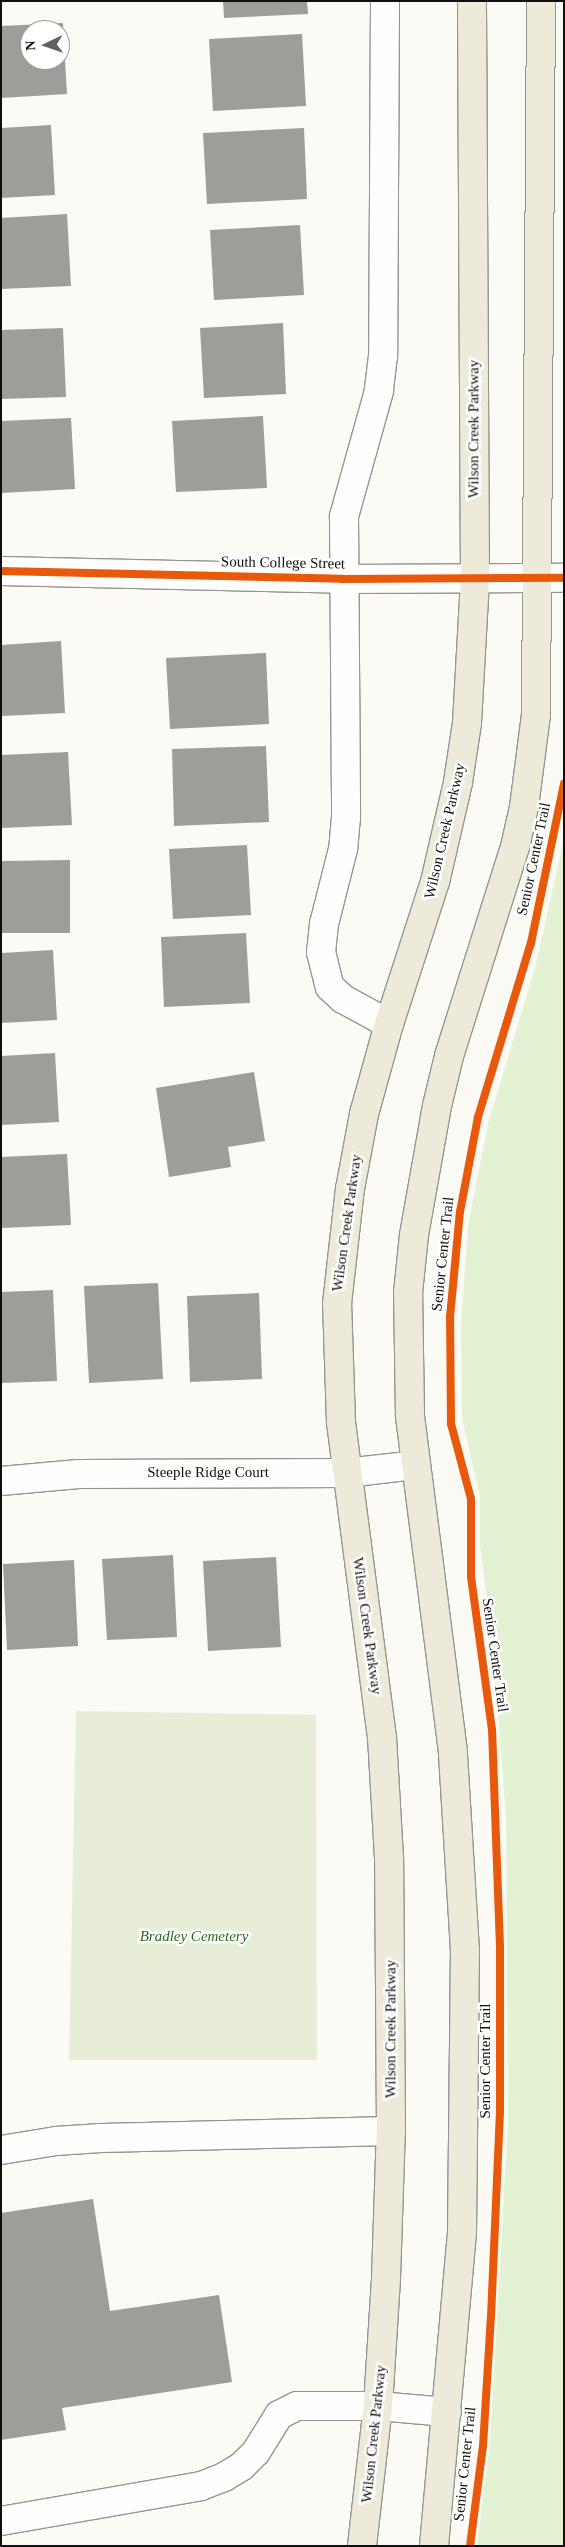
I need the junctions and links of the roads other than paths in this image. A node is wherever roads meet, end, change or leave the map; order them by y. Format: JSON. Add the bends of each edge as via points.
{"nodes":[{"id":1,"x":385,"y":1,"type":"edge"},
{"id":2,"x":472,"y":1,"type":"edge"},
{"id":3,"x":541,"y":1,"type":"edge"},
{"id":4,"x":1,"y":571,"type":"edge"},
{"id":5,"x":551,"y":578,"type":"edge"},
{"id":6,"x":342,"y":579,"type":"junction"},
{"id":7,"x":474,"y":579,"type":"junction"},
{"id":8,"x":389,"y":1024,"type":"junction"},
{"id":9,"x":415,"y":1464,"type":"junction"},
{"id":10,"x":346,"y":1473,"type":"junction"},
{"id":11,"x":1,"y":1481,"type":"edge"},
{"id":12,"x":391,"y":2131,"type":"junction"},
{"id":13,"x":1,"y":2150,"type":"edge"},
{"id":14,"x":378,"y":2406,"type":"junction"},
{"id":15,"x":447,"y":2412,"type":"junction"},
{"id":16,"x":1,"y":2521,"type":"edge"},
{"id":17,"x":362,"y":2546,"type":"edge"},
{"id":18,"x":434,"y":2546,"type":"edge"}],
"edges":[{"from":1,"to":6,"type":"street","via":[[384,356],[379,391],[344,516]]},
{"from":2,"to":7,"type":"main road","name":"Wilson Creek Parkway"},
{"from":3,"to":5,"type":"main road"},
{"from":4,"to":6,"type":"street","name":"South College Street"},
{"from":5,"to":7,"type":"street","name":"South College Street"},
{"from":5,"to":9,"type":"main road","via":[[524,807],[497,911],[449,1056],[414,1236],[408,1293],[408,1350]]},
{"from":6,"to":7,"type":"street","name":"South College Street"},
{"from":6,"to":8,"type":"street","via":[[346,817],[343,849],[324,924],[321,952],[330,987],[343,999]]},
{"from":7,"to":8,"type":"main road","name":"Wilson Creek Parkway","via":[[467,723],[458,782],[435,882]]},
{"from":8,"to":10,"type":"main road","name":"Wilson Creek Parkway","via":[[364,1114],[340,1255],[338,1372]]},
{"from":9,"to":10,"type":"street","name":"Steeple Ridge Court"},
{"from":9,"to":15,"type":"main road","via":[[453,1752],[464,1951],[464,2164]]},
{"from":10,"to":11,"type":"street","name":"Steeple Ridge Court","via":[[79,1474]]},
{"from":10,"to":12,"type":"main road","name":"Wilson Creek Parkway","via":[[382,1738],[389,1868]]},
{"from":12,"to":13,"type":"street","via":[[101,2138]]},
{"from":12,"to":14,"type":"main road","name":"Wilson Creek Parkway"},
{"from":14,"to":15,"type":"street"},
{"from":14,"to":16,"type":"street","via":[[297,2406],[279,2415],[256,2452],[242,2466],[201,2486]]},
{"from":14,"to":17,"type":"main road","name":"Wilson Creek Parkway"},
{"from":15,"to":18,"type":"main road"}]}
